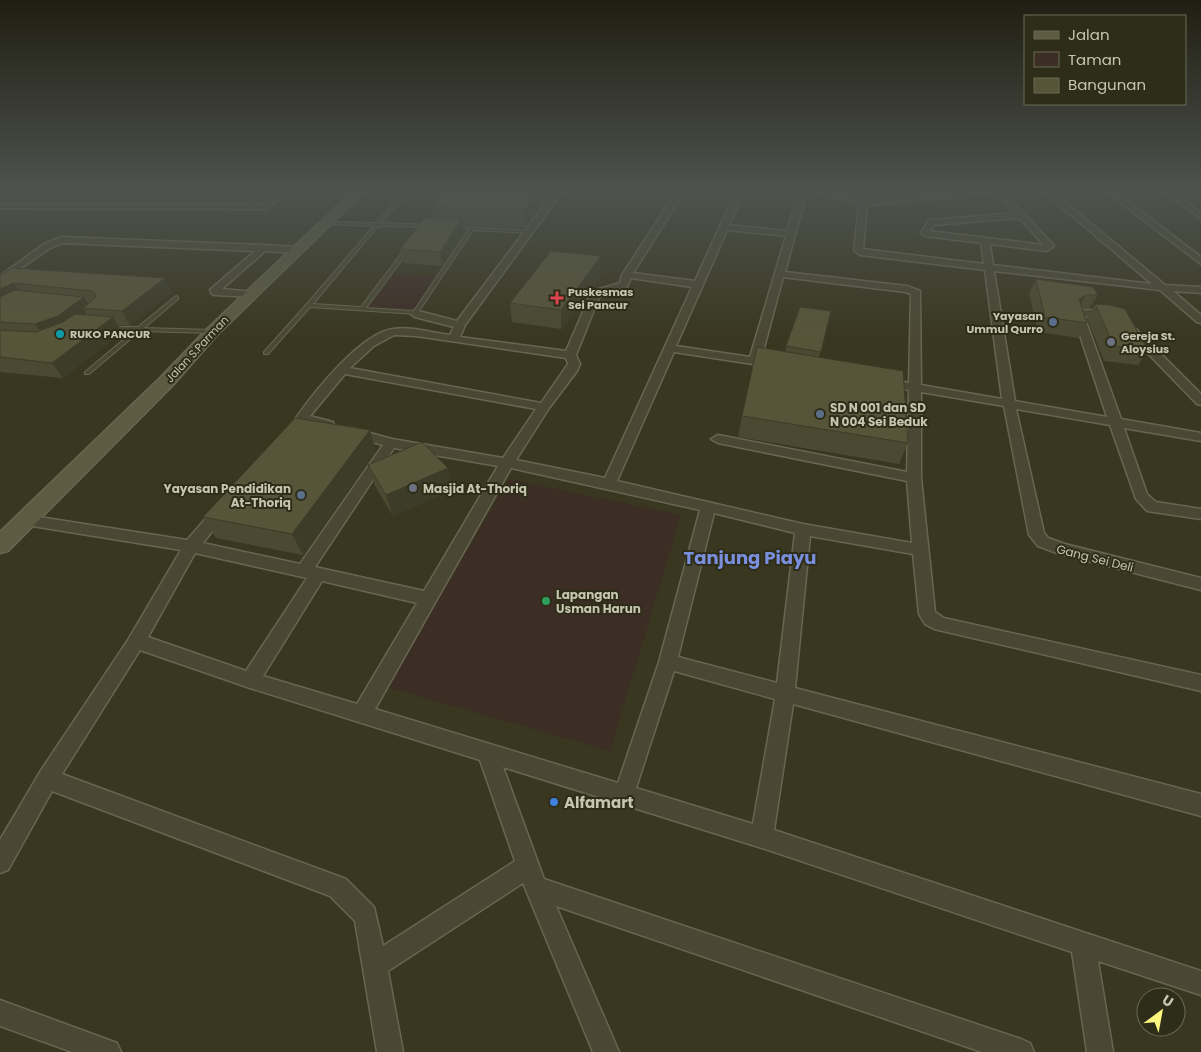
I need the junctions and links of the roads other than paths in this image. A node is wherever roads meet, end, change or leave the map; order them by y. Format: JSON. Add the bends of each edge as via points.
{"nodes":[{"id":1,"x":61,"y":240,"type":"edge"},
{"id":2,"x":63,"y":240,"type":"edge"},
{"id":3,"x":307,"y":240,"type":"edge"},
{"id":4,"x":364,"y":240,"type":"edge"},
{"id":5,"x":464,"y":240,"type":"edge"},
{"id":6,"x":524,"y":240,"type":"edge"},
{"id":7,"x":650,"y":240,"type":"edge"},
{"id":8,"x":717,"y":240,"type":"edge"},
{"id":9,"x":788,"y":240,"type":"edge"},
{"id":10,"x":860,"y":240,"type":"edge"},
{"id":11,"x":978,"y":240,"type":"edge"},
{"id":12,"x":1044,"y":240,"type":"edge"},
{"id":13,"x":1106,"y":240,"type":"edge"},
{"id":14,"x":1173,"y":240,"type":"edge"},
{"id":15,"x":985,"y":241,"type":"junction"},
{"id":16,"x":264,"y":248,"type":"junction"},
{"id":17,"x":409,"y":248,"type":"edge"},
{"id":18,"x":296,"y":250,"type":"junction"},
{"id":19,"x":1200,"y":260,"type":"edge"},
{"id":20,"x":990,"y":269,"type":"junction"},
{"id":21,"x":779,"y":274,"type":"junction"},
{"id":22,"x":627,"y":275,"type":"junction"},
{"id":23,"x":0,"y":280,"type":"edge"},
{"id":24,"x":699,"y":285,"type":"junction"},
{"id":25,"x":1164,"y":288,"type":"junction"},
{"id":26,"x":1201,"y":290,"type":"edge"},
{"id":27,"x":251,"y":294,"type":"junction"},
{"id":28,"x":176,"y":298,"type":"dead end"},
{"id":29,"x":309,"y":305,"type":"junction"},
{"id":30,"x":363,"y":308,"type":"junction"},
{"id":31,"x":415,"y":312,"type":"junction"},
{"id":32,"x":1201,"y":320,"type":"edge"},
{"id":33,"x":460,"y":325,"type":"junction"},
{"id":34,"x":101,"y":327,"type":"edge"},
{"id":35,"x":138,"y":330,"type":"junction"},
{"id":36,"x":212,"y":332,"type":"junction"},
{"id":37,"x":454,"y":339,"type":"junction"},
{"id":38,"x":671,"y":348,"type":"junction"},
{"id":39,"x":266,"y":353,"type":"dead end"},
{"id":40,"x":570,"y":355,"type":"junction"},
{"id":41,"x":755,"y":361,"type":"junction"},
{"id":42,"x":783,"y":366,"type":"edge"},
{"id":43,"x":341,"y":370,"type":"junction"},
{"id":44,"x":86,"y":373,"type":"dead end"},
{"id":45,"x":869,"y":380,"type":"edge"},
{"id":46,"x":916,"y":388,"type":"junction"},
{"id":47,"x":1201,"y":401,"type":"edge"},
{"id":48,"x":1009,"y":403,"type":"junction"},
{"id":49,"x":544,"y":407,"type":"junction"},
{"id":50,"x":1114,"y":422,"type":"junction"},
{"id":51,"x":1201,"y":437,"type":"edge"},
{"id":52,"x":718,"y":439,"type":"dead end"},
{"id":53,"x":391,"y":443,"type":"junction"},
{"id":54,"x":507,"y":463,"type":"junction"},
{"id":55,"x":914,"y":478,"type":"junction"},
{"id":56,"x":609,"y":484,"type":"junction"},
{"id":57,"x":230,"y":501,"type":"edge"},
{"id":58,"x":708,"y":508,"type":"junction"},
{"id":59,"x":1201,"y":514,"type":"edge"},
{"id":60,"x":31,"y":515,"type":"junction"},
{"id":61,"x":803,"y":529,"type":"junction"},
{"id":62,"x":0,"y":545,"type":"edge"},
{"id":63,"x":191,"y":546,"type":"junction"},
{"id":64,"x":922,"y":550,"type":"junction"},
{"id":65,"x":311,"y":572,"type":"junction"},
{"id":66,"x":1201,"y":584,"type":"edge"},
{"id":67,"x":430,"y":599,"type":"junction"},
{"id":68,"x":134,"y":645,"type":"junction"},
{"id":69,"x":668,"y":662,"type":"junction"},
{"id":70,"x":250,"y":680,"type":"junction"},
{"id":71,"x":1201,"y":683,"type":"edge"},
{"id":72,"x":785,"y":693,"type":"junction"},
{"id":73,"x":362,"y":714,"type":"junction"},
{"id":74,"x":488,"y":753,"type":"junction"},
{"id":75,"x":47,"y":779,"type":"junction"},
{"id":76,"x":624,"y":794,"type":"junction"},
{"id":77,"x":1201,"y":805,"type":"edge"},
{"id":78,"x":762,"y":837,"type":"junction"},
{"id":79,"x":0,"y":862,"type":"edge"},
{"id":80,"x":532,"y":877,"type":"junction"},
{"id":81,"x":1083,"y":944,"type":"junction"},
{"id":82,"x":374,"y":966,"type":"junction"},
{"id":83,"x":1201,"y":983,"type":"edge"},
{"id":84,"x":0,"y":1013,"type":"edge"},
{"id":85,"x":108,"y":1052,"type":"edge"},
{"id":86,"x":390,"y":1052,"type":"edge"},
{"id":87,"x":606,"y":1052,"type":"edge"},
{"id":88,"x":1021,"y":1052,"type":"edge"},
{"id":89,"x":1100,"y":1052,"type":"edge"}],
"edges":[{"from":1,"to":23,"type":"street","via":[[47,246]]},
{"from":2,"to":16,"type":"street"},
{"from":3,"to":18,"type":"main road","name":"Jalan S.Parman"},
{"from":4,"to":29,"type":"lane"},
{"from":5,"to":31,"type":"lane"},
{"from":6,"to":33,"type":"street"},
{"from":7,"to":22,"type":"street"},
{"from":8,"to":24,"type":"street"},
{"from":9,"to":21,"type":"street"},
{"from":10,"to":20,"type":"street","via":[[859,252]]},
{"from":11,"to":15,"type":"street"},
{"from":12,"to":15,"type":"street","via":[[1050,246],[1047,248]]},
{"from":13,"to":25,"type":"street"},
{"from":14,"to":19,"type":"street"},
{"from":15,"to":20,"type":"street"},
{"from":16,"to":18,"type":"street"},
{"from":16,"to":27,"type":"street","via":[[214,290]]},
{"from":17,"to":30,"type":"lane"},
{"from":18,"to":27,"type":"main road","name":"Jalan S.Parman"},
{"from":20,"to":25,"type":"street"},
{"from":20,"to":48,"type":"street"},
{"from":21,"to":41,"type":"street"},
{"from":21,"to":46,"type":"street","via":[[914,291]]},
{"from":22,"to":24,"type":"street"},
{"from":22,"to":40,"type":"street","via":[[621,288],[596,293]]},
{"from":24,"to":38,"type":"street"},
{"from":25,"to":26,"type":"street"},
{"from":25,"to":32,"type":"street"},
{"from":27,"to":36,"type":"main road","name":"Jalan S.Parman"},
{"from":28,"to":35,"type":"lane"},
{"from":29,"to":30,"type":"lane"},
{"from":29,"to":39,"type":"lane"},
{"from":30,"to":31,"type":"lane"},
{"from":31,"to":33,"type":"street"},
{"from":33,"to":37,"type":"street"},
{"from":34,"to":35,"type":"lane"},
{"from":35,"to":36,"type":"lane"},
{"from":35,"to":44,"type":"lane"},
{"from":36,"to":60,"type":"main road","name":"Jalan S.Parman","via":[[167,382]]},
{"from":37,"to":40,"type":"street"},
{"from":37,"to":43,"type":"street","via":[[392,332],[377,339]]},
{"from":38,"to":41,"type":"street"},
{"from":38,"to":56,"type":"street"},
{"from":40,"to":49,"type":"street","via":[[574,364],[571,371]]},
{"from":41,"to":42,"type":"street"},
{"from":43,"to":49,"type":"street"},
{"from":43,"to":53,"type":"street","via":[[298,422]]},
{"from":45,"to":46,"type":"street"},
{"from":46,"to":48,"type":"street"},
{"from":46,"to":55,"type":"street"},
{"from":47,"to":50,"type":"street","via":[[1118,318],[1078,314]]},
{"from":48,"to":50,"type":"street"},
{"from":48,"to":66,"type":"street","name":"Gang Sei Deli","via":[[1037,535],[1042,542],[1062,550]]},
{"from":49,"to":54,"type":"street"},
{"from":50,"to":51,"type":"street"},
{"from":50,"to":59,"type":"street","via":[[1144,501],[1152,507]]},
{"from":52,"to":55,"type":"street"},
{"from":53,"to":54,"type":"street"},
{"from":53,"to":65,"type":"street"},
{"from":54,"to":56,"type":"street"},
{"from":54,"to":67,"type":"street"},
{"from":55,"to":64,"type":"street"},
{"from":56,"to":58,"type":"street"},
{"from":57,"to":63,"type":"street"},
{"from":58,"to":61,"type":"street"},
{"from":58,"to":69,"type":"street"},
{"from":60,"to":62,"type":"main road","name":"Jalan S.Parman"},
{"from":60,"to":63,"type":"street"},
{"from":61,"to":64,"type":"street"},
{"from":61,"to":72,"type":"street"},
{"from":63,"to":65,"type":"street"},
{"from":63,"to":68,"type":"street"},
{"from":64,"to":71,"type":"street","via":[[927,614],[940,624]]},
{"from":65,"to":67,"type":"street"},
{"from":65,"to":70,"type":"street"},
{"from":67,"to":73,"type":"street"},
{"from":68,"to":70,"type":"street","via":[[142,642]]},
{"from":68,"to":75,"type":"street"},
{"from":69,"to":72,"type":"street"},
{"from":69,"to":76,"type":"street"},
{"from":70,"to":73,"type":"street"},
{"from":72,"to":77,"type":"street"},
{"from":72,"to":78,"type":"street"},
{"from":73,"to":74,"type":"street"},
{"from":74,"to":76,"type":"street"},
{"from":74,"to":80,"type":"street"},
{"from":75,"to":79,"type":"street"},
{"from":75,"to":82,"type":"street","via":[[338,886],[366,916]]},
{"from":76,"to":78,"type":"street"},
{"from":78,"to":81,"type":"street"},
{"from":80,"to":82,"type":"street"},
{"from":80,"to":87,"type":"street"},
{"from":80,"to":88,"type":"street"},
{"from":81,"to":83,"type":"street"},
{"from":81,"to":89,"type":"street"},
{"from":82,"to":86,"type":"street"},
{"from":84,"to":85,"type":"street"}]}
